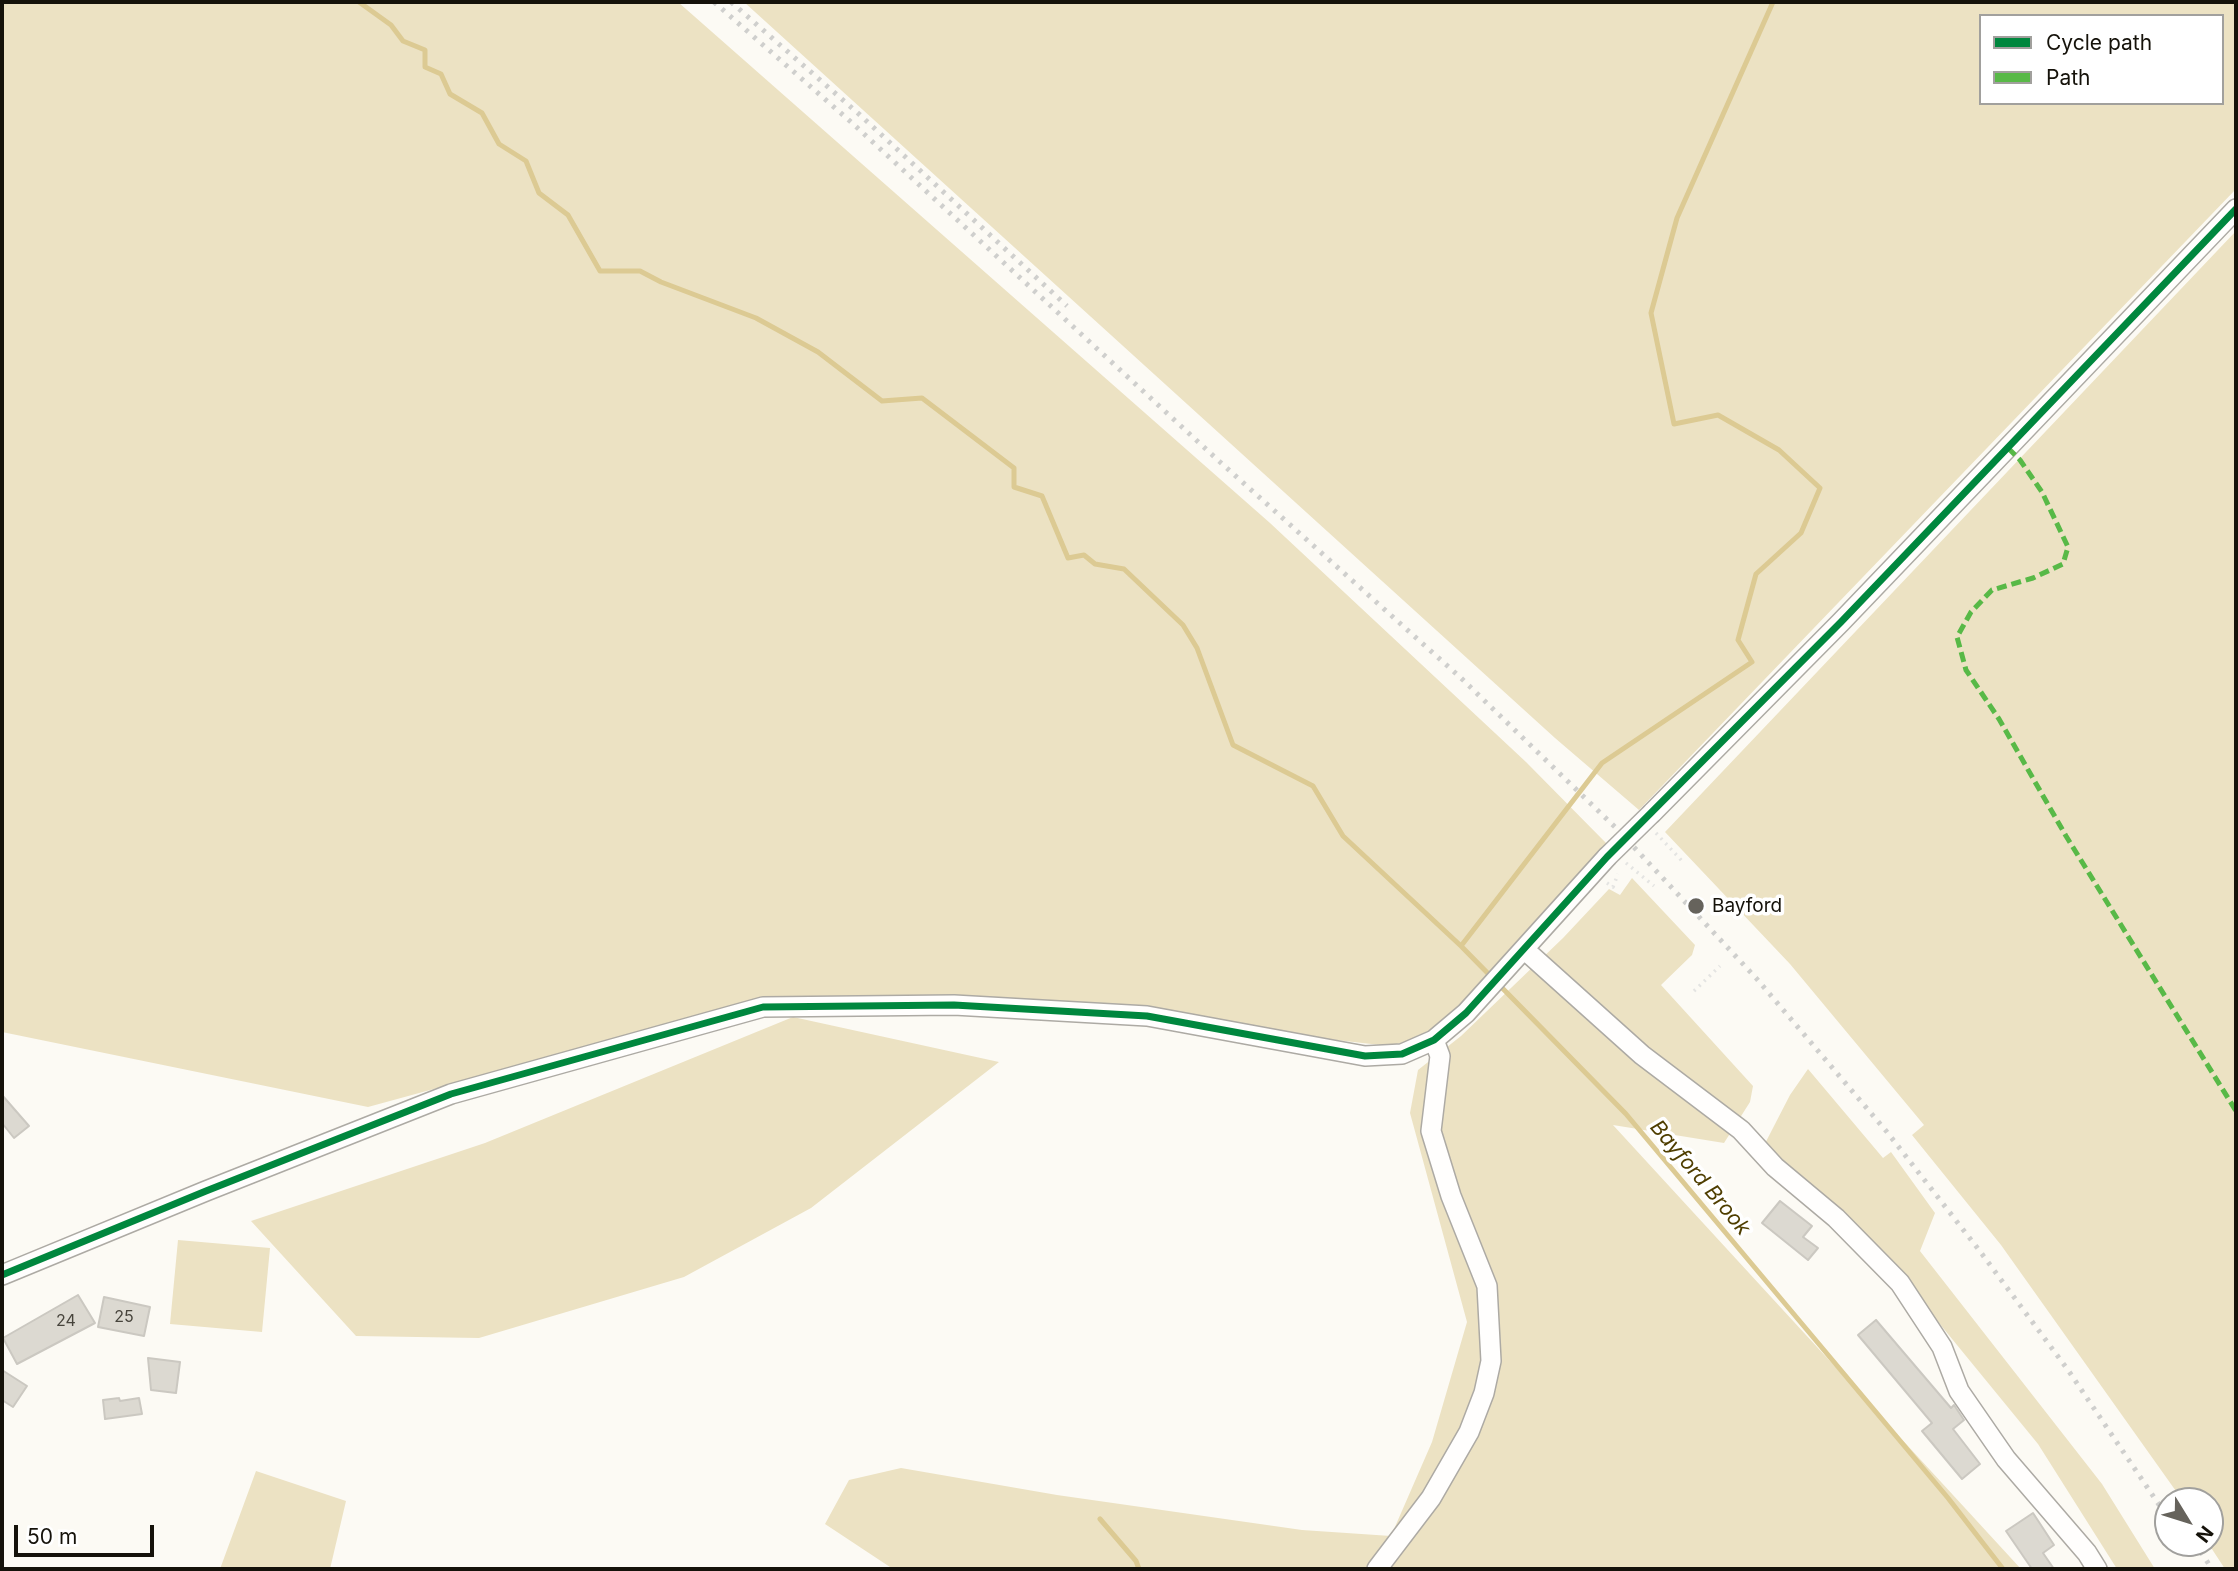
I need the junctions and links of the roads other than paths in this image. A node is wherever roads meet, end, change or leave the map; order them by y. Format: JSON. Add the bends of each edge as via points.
{"nodes":[{"id":1,"x":2236,"y":209,"type":"edge"},
{"id":2,"x":1525,"y":950,"type":"junction"},
{"id":3,"x":1434,"y":1040,"type":"junction"},
{"id":4,"x":2,"y":1275,"type":"edge"},
{"id":5,"x":1377,"y":1569,"type":"edge"},
{"id":6,"x":2097,"y":1569,"type":"edge"}],
"edges":[{"from":1,"to":2,"type":"street","bridge":true},
{"from":2,"to":3,"type":"street"},
{"from":2,"to":6,"type":"street","via":[[1642,1055],[1741,1130],[1774,1167],[1836,1218],[1900,1283],[1942,1346],[1959,1391],[2006,1460]]},
{"from":3,"to":4,"type":"street","via":[[1402,1054],[1365,1056],[1147,1016],[954,1005],[763,1007],[451,1094]]},
{"from":3,"to":5,"type":"street","via":[[1440,1056],[1431,1132],[1487,1286],[1491,1361],[1469,1432],[1431,1498]]}]}
